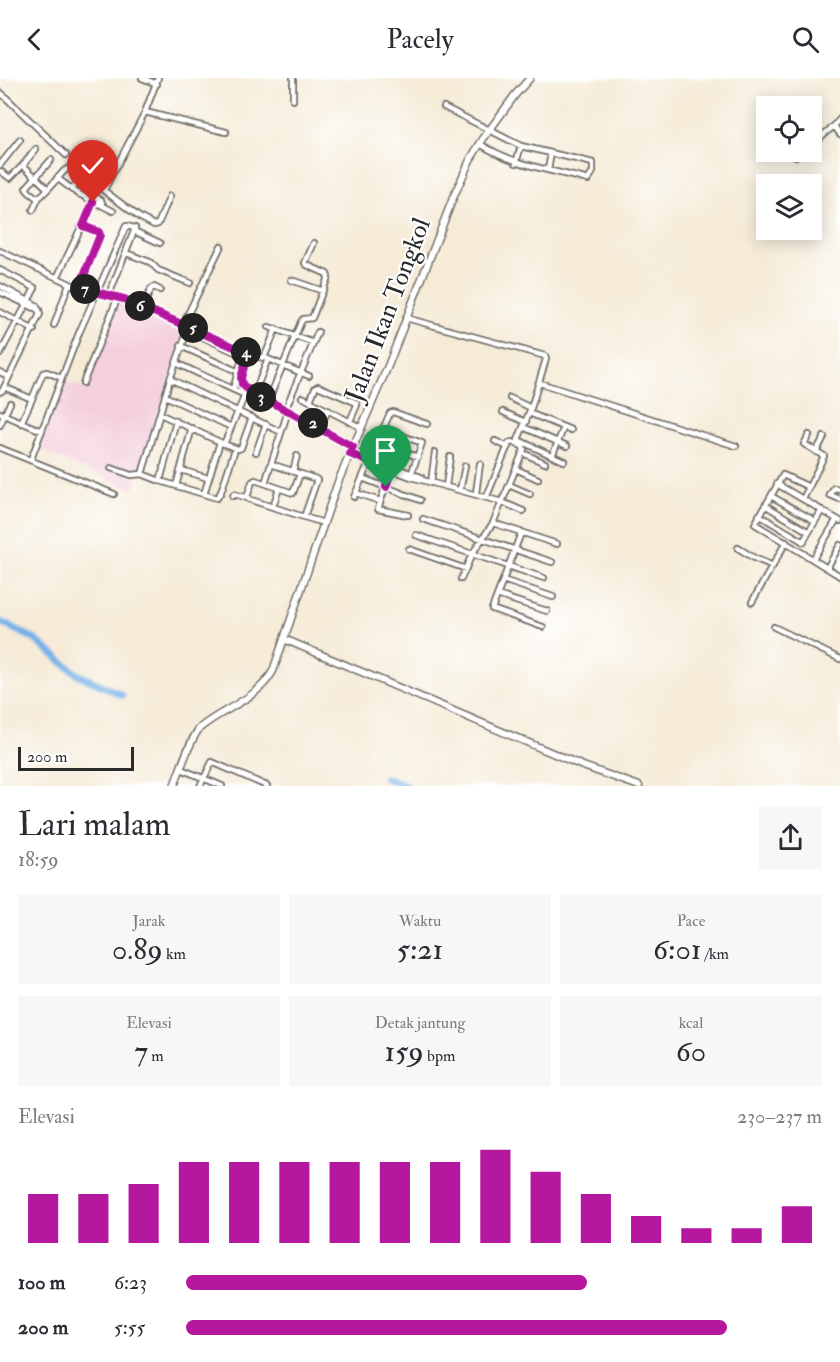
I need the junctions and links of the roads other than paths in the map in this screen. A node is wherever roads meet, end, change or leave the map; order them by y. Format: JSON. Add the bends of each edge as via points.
{"nodes":[{"id":1,"x":142,"y":78,"type":"edge"},
{"id":2,"x":158,"y":78,"type":"edge"},
{"id":3,"x":293,"y":78,"type":"edge"},
{"id":4,"x":530,"y":78,"type":"edge"},
{"id":5,"x":157,"y":84,"type":"junction"},
{"id":6,"x":0,"y":92,"type":"edge"},
{"id":7,"x":293,"y":100,"type":"dead end"},
{"id":8,"x":444,"y":107,"type":"dead end"},
{"id":9,"x":145,"y":112,"type":"junction"},
{"id":10,"x":840,"y":119,"type":"edge"},
{"id":11,"x":834,"y":126,"type":"junction"},
{"id":12,"x":490,"y":130,"type":"junction"},
{"id":13,"x":226,"y":132,"type":"dead end"},
{"id":14,"x":840,"y":134,"type":"edge"},
{"id":15,"x":822,"y":136,"type":"edge"},
{"id":16,"x":20,"y":140,"type":"dead end"},
{"id":17,"x":480,"y":144,"type":"junction"},
{"id":18,"x":520,"y":146,"type":"junction"},
{"id":19,"x":36,"y":149,"type":"dead end"},
{"id":20,"x":551,"y":153,"type":"junction"},
{"id":21,"x":66,"y":155,"type":"dead end"},
{"id":22,"x":51,"y":160,"type":"dead end"},
{"id":23,"x":516,"y":163,"type":"junction"},
{"id":24,"x":0,"y":165,"type":"edge"},
{"id":25,"x":23,"y":165,"type":"junction"},
{"id":26,"x":548,"y":170,"type":"junction"},
{"id":27,"x":0,"y":171,"type":"edge"},
{"id":28,"x":36,"y":177,"type":"junction"},
{"id":29,"x":57,"y":178,"type":"junction"},
{"id":30,"x":48,"y":189,"type":"junction"},
{"id":31,"x":72,"y":190,"type":"junction"},
{"id":32,"x":104,"y":190,"type":"junction"},
{"id":33,"x":88,"y":196,"type":"junction"},
{"id":34,"x":170,"y":196,"type":"dead end"},
{"id":35,"x":39,"y":197,"type":"junction"},
{"id":36,"x":93,"y":202,"type":"junction"},
{"id":37,"x":103,"y":205,"type":"junction"},
{"id":38,"x":33,"y":210,"type":"dead end"},
{"id":39,"x":113,"y":211,"type":"dead end"},
{"id":40,"x":139,"y":217,"type":"junction"},
{"id":41,"x":83,"y":226,"type":"junction"},
{"id":42,"x":135,"y":230,"type":"junction"},
{"id":43,"x":160,"y":243,"type":"dead end"},
{"id":44,"x":314,"y":243,"type":"dead end"},
{"id":45,"x":221,"y":246,"type":"dead end"},
{"id":46,"x":0,"y":251,"type":"edge"},
{"id":47,"x":126,"y":253,"type":"junction"},
{"id":48,"x":0,"y":270,"type":"edge"},
{"id":49,"x":57,"y":278,"type":"junction"},
{"id":50,"x":291,"y":280,"type":"dead end"},
{"id":51,"x":190,"y":283,"type":"dead end"},
{"id":52,"x":69,"y":284,"type":"junction"},
{"id":53,"x":0,"y":286,"type":"edge"},
{"id":54,"x":79,"y":288,"type":"junction"},
{"id":55,"x":160,"y":290,"type":"dead end"},
{"id":56,"x":323,"y":291,"type":"junction"},
{"id":57,"x":0,"y":292,"type":"edge"},
{"id":58,"x":96,"y":293,"type":"junction"},
{"id":59,"x":110,"y":295,"type":"junction"},
{"id":60,"x":118,"y":297,"type":"junction"},
{"id":61,"x":28,"y":302,"type":"junction"},
{"id":62,"x":143,"y":307,"type":"junction"},
{"id":63,"x":0,"y":312,"type":"edge"},
{"id":64,"x":406,"y":318,"type":"junction"},
{"id":65,"x":17,"y":321,"type":"junction"},
{"id":66,"x":183,"y":324,"type":"junction"},
{"id":67,"x":54,"y":325,"type":"dead end"},
{"id":68,"x":269,"y":327,"type":"dead end"},
{"id":69,"x":189,"y":329,"type":"junction"},
{"id":70,"x":276,"y":329,"type":"junction"},
{"id":71,"x":34,"y":330,"type":"junction"},
{"id":72,"x":318,"y":332,"type":"dead end"},
{"id":73,"x":0,"y":334,"type":"edge"},
{"id":74,"x":296,"y":337,"type":"junction"},
{"id":75,"x":8,"y":339,"type":"junction"},
{"id":76,"x":314,"y":343,"type":"junction"},
{"id":77,"x":181,"y":346,"type":"junction"},
{"id":78,"x":0,"y":354,"type":"edge"},
{"id":79,"x":248,"y":354,"type":"junction"},
{"id":80,"x":266,"y":359,"type":"junction"},
{"id":81,"x":176,"y":363,"type":"junction"},
{"id":82,"x":284,"y":366,"type":"junction"},
{"id":83,"x":0,"y":372,"type":"edge"},
{"id":84,"x":239,"y":372,"type":"junction"},
{"id":85,"x":300,"y":373,"type":"junction"},
{"id":86,"x":309,"y":376,"type":"dead end"},
{"id":87,"x":9,"y":377,"type":"junction"},
{"id":88,"x":62,"y":378,"type":"junction"},
{"id":89,"x":170,"y":379,"type":"junction"},
{"id":90,"x":84,"y":383,"type":"dead end"},
{"id":91,"x":540,"y":383,"type":"junction"},
{"id":92,"x":4,"y":387,"type":"junction"},
{"id":93,"x":233,"y":389,"type":"junction"},
{"id":94,"x":0,"y":392,"type":"edge"},
{"id":95,"x":254,"y":394,"type":"junction"},
{"id":96,"x":165,"y":396,"type":"junction"},
{"id":97,"x":302,"y":397,"type":"dead end"},
{"id":98,"x":510,"y":398,"type":"dead end"},
{"id":99,"x":32,"y":399,"type":"junction"},
{"id":100,"x":268,"y":401,"type":"junction"},
{"id":101,"x":310,"y":401,"type":"junction"},
{"id":102,"x":10,"y":403,"type":"dead end"},
{"id":103,"x":286,"y":410,"type":"junction"},
{"id":104,"x":328,"y":410,"type":"junction"},
{"id":105,"x":530,"y":410,"type":"junction"},
{"id":106,"x":238,"y":411,"type":"junction"},
{"id":107,"x":503,"y":412,"type":"dead end"},
{"id":108,"x":2,"y":414,"type":"edge"},
{"id":109,"x":160,"y":414,"type":"junction"},
{"id":110,"x":252,"y":417,"type":"junction"},
{"id":111,"x":350,"y":420,"type":"junction"},
{"id":112,"x":176,"y":421,"type":"junction"},
{"id":113,"x":21,"y":423,"type":"junction"},
{"id":114,"x":266,"y":424,"type":"junction"},
{"id":115,"x":427,"y":424,"type":"dead end"},
{"id":116,"x":525,"y":424,"type":"junction"},
{"id":117,"x":0,"y":425,"type":"edge"},
{"id":118,"x":231,"y":427,"type":"junction"},
{"id":119,"x":564,"y":427,"type":"junction"},
{"id":120,"x":192,"y":428,"type":"junction"},
{"id":121,"x":320,"y":428,"type":"junction"},
{"id":122,"x":362,"y":428,"type":"junction"},
{"id":123,"x":384,"y":429,"type":"junction"},
{"id":124,"x":571,"y":430,"type":"dead end"},
{"id":125,"x":42,"y":431,"type":"junction"},
{"id":126,"x":281,"y":432,"type":"junction"},
{"id":127,"x":809,"y":435,"type":"dead end"},
{"id":128,"x":824,"y":437,"type":"dead end"},
{"id":129,"x":495,"y":441,"type":"dead end"},
{"id":130,"x":559,"y":442,"type":"junction"},
{"id":131,"x":222,"y":443,"type":"junction"},
{"id":132,"x":378,"y":443,"type":"junction"},
{"id":133,"x":567,"y":446,"type":"dead end"},
{"id":134,"x":736,"y":446,"type":"dead end"},
{"id":135,"x":508,"y":447,"type":"junction"},
{"id":136,"x":0,"y":448,"type":"edge"},
{"id":137,"x":235,"y":448,"type":"junction"},
{"id":138,"x":352,"y":451,"type":"junction"},
{"id":139,"x":256,"y":452,"type":"dead end"},
{"id":140,"x":435,"y":452,"type":"dead end"},
{"id":141,"x":816,"y":452,"type":"junction"},
{"id":142,"x":523,"y":453,"type":"junction"},
{"id":143,"x":297,"y":456,"type":"dead end"},
{"id":144,"x":450,"y":456,"type":"dead end"},
{"id":145,"x":552,"y":456,"type":"junction"},
{"id":146,"x":418,"y":458,"type":"junction"},
{"id":147,"x":31,"y":459,"type":"junction"},
{"id":148,"x":564,"y":460,"type":"dead end"},
{"id":149,"x":370,"y":461,"type":"junction"},
{"id":150,"x":546,"y":463,"type":"dead end"},
{"id":151,"x":480,"y":464,"type":"dead end"},
{"id":152,"x":271,"y":465,"type":"junction"},
{"id":153,"x":465,"y":466,"type":"dead end"},
{"id":154,"x":111,"y":468,"type":"dead end"},
{"id":155,"x":392,"y":469,"type":"junction"},
{"id":156,"x":516,"y":469,"type":"junction"},
{"id":157,"x":181,"y":470,"type":"junction"},
{"id":158,"x":293,"y":471,"type":"junction"},
{"id":159,"x":142,"y":474,"type":"junction"},
{"id":160,"x":300,"y":474,"type":"junction"},
{"id":161,"x":411,"y":476,"type":"junction"},
{"id":162,"x":208,"y":478,"type":"junction"},
{"id":163,"x":362,"y":478,"type":"junction"},
{"id":164,"x":538,"y":479,"type":"dead end"},
{"id":165,"x":160,"y":481,"type":"junction"},
{"id":166,"x":265,"y":483,"type":"junction"},
{"id":167,"x":432,"y":483,"type":"junction"},
{"id":168,"x":777,"y":484,"type":"junction"},
{"id":169,"x":509,"y":485,"type":"junction"},
{"id":170,"x":176,"y":486,"type":"junction"},
{"id":171,"x":446,"y":486,"type":"junction"},
{"id":172,"x":386,"y":487,"type":"junction"},
{"id":173,"x":809,"y":487,"type":"junction"},
{"id":174,"x":279,"y":489,"type":"junction"},
{"id":175,"x":840,"y":489,"type":"edge"},
{"id":176,"x":460,"y":490,"type":"junction"},
{"id":177,"x":476,"y":493,"type":"junction"},
{"id":178,"x":114,"y":494,"type":"dead end"},
{"id":179,"x":204,"y":494,"type":"junction"},
{"id":180,"x":530,"y":494,"type":"dead end"},
{"id":181,"x":233,"y":496,"type":"dead end"},
{"id":182,"x":487,"y":496,"type":"junction"},
{"id":183,"x":771,"y":496,"type":"junction"},
{"id":184,"x":248,"y":498,"type":"junction"},
{"id":185,"x":803,"y":499,"type":"junction"},
{"id":186,"x":420,"y":500,"type":"dead end"},
{"id":187,"x":840,"y":500,"type":"edge"},
{"id":188,"x":380,"y":501,"type":"junction"},
{"id":189,"x":502,"y":501,"type":"junction"},
{"id":190,"x":765,"y":505,"type":"junction"},
{"id":191,"x":273,"y":507,"type":"junction"},
{"id":192,"x":523,"y":510,"type":"dead end"},
{"id":193,"x":822,"y":510,"type":"junction"},
{"id":194,"x":408,"y":515,"type":"dead end"},
{"id":195,"x":759,"y":515,"type":"junction"},
{"id":196,"x":304,"y":517,"type":"junction"},
{"id":197,"x":423,"y":519,"type":"dead end"},
{"id":198,"x":838,"y":520,"type":"edge"},
{"id":199,"x":815,"y":521,"type":"junction"},
{"id":200,"x":324,"y":523,"type":"junction"},
{"id":201,"x":493,"y":523,"type":"junction"},
{"id":202,"x":809,"y":532,"type":"junction"},
{"id":203,"x":521,"y":533,"type":"junction"},
{"id":204,"x":416,"y":535,"type":"dead end"},
{"id":205,"x":481,"y":538,"type":"junction"},
{"id":206,"x":786,"y":542,"type":"junction"},
{"id":207,"x":804,"y":542,"type":"junction"},
{"id":208,"x":557,"y":544,"type":"dead end"},
{"id":209,"x":840,"y":545,"type":"edge"},
{"id":210,"x":738,"y":548,"type":"dead end"},
{"id":211,"x":409,"y":549,"type":"dead end"},
{"id":212,"x":799,"y":549,"type":"junction"},
{"id":213,"x":515,"y":550,"type":"junction"},
{"id":214,"x":472,"y":554,"type":"junction"},
{"id":215,"x":813,"y":559,"type":"junction"},
{"id":216,"x":552,"y":562,"type":"dead end"},
{"id":217,"x":509,"y":566,"type":"junction"},
{"id":218,"x":773,"y":566,"type":"junction"},
{"id":219,"x":466,"y":568,"type":"junction"},
{"id":220,"x":827,"y":568,"type":"junction"},
{"id":221,"x":840,"y":576,"type":"edge"},
{"id":222,"x":544,"y":578,"type":"dead end"},
{"id":223,"x":461,"y":579,"type":"dead end"},
{"id":224,"x":503,"y":580,"type":"junction"},
{"id":225,"x":497,"y":595,"type":"junction"},
{"id":226,"x":553,"y":597,"type":"dead end"},
{"id":227,"x":752,"y":602,"type":"dead end"},
{"id":228,"x":547,"y":611,"type":"dead end"},
{"id":229,"x":543,"y":627,"type":"dead end"},
{"id":230,"x":774,"y":627,"type":"dead end"},
{"id":231,"x":284,"y":639,"type":"junction"},
{"id":232,"x":840,"y":659,"type":"edge"},
{"id":233,"x":181,"y":769,"type":"junction"},
{"id":234,"x":204,"y":778,"type":"junction"},
{"id":235,"x":174,"y":786,"type":"edge"},
{"id":236,"x":200,"y":786,"type":"edge"},
{"id":237,"x":222,"y":786,"type":"edge"},
{"id":238,"x":267,"y":786,"type":"edge"},
{"id":239,"x":639,"y":786,"type":"edge"}],
"edges":[{"from":1,"to":5,"type":"street"},
{"from":2,"to":5,"type":"street"},
{"from":3,"to":7,"type":"street"},
{"from":4,"to":12,"type":"street","name":"Jalan Ikan Tongkol"},
{"from":5,"to":9,"type":"street"},
{"from":6,"to":21,"type":"street"},
{"from":8,"to":12,"type":"street"},
{"from":9,"to":13,"type":"street"},
{"from":9,"to":32,"type":"street"},
{"from":10,"to":11,"type":"street"},
{"from":11,"to":14,"type":"street"},
{"from":11,"to":15,"type":"street"},
{"from":12,"to":17,"type":"street","name":"Jalan Ikan Tongkol"},
{"from":12,"to":18,"type":"street"},
{"from":16,"to":24,"type":"street"},
{"from":17,"to":23,"type":"street"},
{"from":17,"to":64,"type":"street","name":"Jalan Ikan Tongkol","via":[[453,198]]},
{"from":18,"to":20,"type":"street"},
{"from":18,"to":23,"type":"street"},
{"from":19,"to":25,"type":"street"},
{"from":20,"to":26,"type":"street"},
{"from":20,"to":26,"type":"street","via":[[593,163],[593,170],[588,180]]},
{"from":22,"to":28,"type":"street"},
{"from":23,"to":26,"type":"street"},
{"from":25,"to":27,"type":"street","via":[[10,178]]},
{"from":25,"to":28,"type":"street"},
{"from":28,"to":30,"type":"street"},
{"from":28,"to":35,"type":"street","via":[[26,188]]},
{"from":29,"to":30,"type":"street"},
{"from":29,"to":31,"type":"street"},
{"from":29,"to":31,"type":"street","via":[[68,167],[75,167],[82,176]]},
{"from":30,"to":35,"type":"street"},
{"from":31,"to":33,"type":"street"},
{"from":32,"to":33,"type":"street","via":[[97,186]]},
{"from":32,"to":40,"type":"street"},
{"from":33,"to":36,"type":"street"},
{"from":33,"to":37,"type":"street","via":[[101,200]]},
{"from":34,"to":40,"type":"street","via":[[156,225]]},
{"from":35,"to":38,"type":"street"},
{"from":36,"to":37,"type":"street"},
{"from":36,"to":41,"type":"street"},
{"from":37,"to":39,"type":"street"},
{"from":40,"to":42,"type":"street"},
{"from":41,"to":49,"type":"street"},
{"from":41,"to":54,"type":"street","via":[[100,235]]},
{"from":42,"to":43,"type":"street"},
{"from":42,"to":47,"type":"street"},
{"from":42,"to":58,"type":"street","via":[[126,226]]},
{"from":44,"to":56,"type":"street","via":[[305,263],[328,275]]},
{"from":45,"to":66,"type":"street"},
{"from":46,"to":49,"type":"street"},
{"from":47,"to":51,"type":"street"},
{"from":47,"to":59,"type":"street"},
{"from":48,"to":61,"type":"street","via":[[35,287]]},
{"from":49,"to":52,"type":"street"},
{"from":50,"to":56,"type":"street"},
{"from":52,"to":54,"type":"street"},
{"from":52,"to":67,"type":"street"},
{"from":53,"to":61,"type":"street"},
{"from":54,"to":58,"type":"street"},
{"from":55,"to":62,"type":"street","via":[[151,289]]},
{"from":56,"to":74,"type":"street","via":[[312,318],[303,319]]},
{"from":57,"to":61,"type":"street"},
{"from":58,"to":59,"type":"street"},
{"from":58,"to":88,"type":"street"},
{"from":59,"to":60,"type":"street"},
{"from":60,"to":62,"type":"street"},
{"from":60,"to":90,"type":"street"},
{"from":61,"to":65,"type":"street"},
{"from":61,"to":71,"type":"street","via":[[40,314]]},
{"from":62,"to":66,"type":"street"},
{"from":63,"to":65,"type":"street"},
{"from":64,"to":91,"type":"street","via":[[545,356]]},
{"from":64,"to":122,"type":"street","name":"Jalan Ikan Tongkol"},
{"from":65,"to":71,"type":"street"},
{"from":65,"to":75,"type":"street"},
{"from":66,"to":69,"type":"street"},
{"from":68,"to":70,"type":"street"},
{"from":69,"to":77,"type":"street"},
{"from":69,"to":79,"type":"street"},
{"from":69,"to":84,"type":"street","via":[[243,356]]},
{"from":70,"to":74,"type":"street"},
{"from":70,"to":80,"type":"street"},
{"from":71,"to":87,"type":"street"},
{"from":72,"to":76,"type":"street"},
{"from":73,"to":75,"type":"street"},
{"from":74,"to":76,"type":"street"},
{"from":74,"to":82,"type":"street"},
{"from":75,"to":78,"type":"street"},
{"from":76,"to":85,"type":"street"},
{"from":77,"to":81,"type":"street"},
{"from":77,"to":84,"type":"street"},
{"from":79,"to":80,"type":"street"},
{"from":79,"to":95,"type":"street","via":[[241,381]]},
{"from":80,"to":82,"type":"street"},
{"from":80,"to":95,"type":"street"},
{"from":81,"to":89,"type":"street"},
{"from":81,"to":93,"type":"street"},
{"from":82,"to":85,"type":"street"},
{"from":82,"to":100,"type":"street"},
{"from":83,"to":87,"type":"street"},
{"from":84,"to":93,"type":"street"},
{"from":85,"to":86,"type":"street"},
{"from":85,"to":103,"type":"street"},
{"from":87,"to":92,"type":"street"},
{"from":88,"to":99,"type":"street","via":[[43,373]]},
{"from":88,"to":125,"type":"street"},
{"from":89,"to":96,"type":"street"},
{"from":89,"to":106,"type":"street"},
{"from":91,"to":105,"type":"street"},
{"from":91,"to":134,"type":"street"},
{"from":92,"to":94,"type":"street"},
{"from":92,"to":99,"type":"street"},
{"from":93,"to":106,"type":"street","via":[[245,395]]},
{"from":95,"to":100,"type":"street"},
{"from":96,"to":109,"type":"street"},
{"from":96,"to":118,"type":"street"},
{"from":97,"to":101,"type":"street"},
{"from":98,"to":105,"type":"street"},
{"from":99,"to":113,"type":"street"},
{"from":100,"to":103,"type":"street"},
{"from":101,"to":104,"type":"street"},
{"from":101,"to":111,"type":"street","via":[[318,387],[357,403]]},
{"from":102,"to":108,"type":"street"},
{"from":103,"to":121,"type":"street"},
{"from":103,"to":126,"type":"street"},
{"from":104,"to":111,"type":"street"},
{"from":104,"to":121,"type":"street"},
{"from":105,"to":116,"type":"street"},
{"from":105,"to":119,"type":"street"},
{"from":106,"to":110,"type":"street"},
{"from":106,"to":118,"type":"street"},
{"from":107,"to":116,"type":"street"},
{"from":108,"to":113,"type":"street"},
{"from":108,"to":117,"type":"street"},
{"from":109,"to":112,"type":"street"},
{"from":109,"to":159,"type":"street"},
{"from":110,"to":114,"type":"street"},
{"from":110,"to":137,"type":"street","via":[[241,448]]},
{"from":111,"to":122,"type":"street"},
{"from":112,"to":120,"type":"street"},
{"from":112,"to":165,"type":"street"},
{"from":113,"to":125,"type":"street"},
{"from":114,"to":126,"type":"street"},
{"from":114,"to":139,"type":"street"},
{"from":115,"to":123,"type":"street","via":[[391,412]]},
{"from":116,"to":130,"type":"street"},
{"from":116,"to":145,"type":"street","via":[[518,441]]},
{"from":118,"to":131,"type":"street"},
{"from":119,"to":124,"type":"street"},
{"from":119,"to":130,"type":"street"},
{"from":120,"to":131,"type":"street"},
{"from":120,"to":157,"type":"street"},
{"from":121,"to":138,"type":"street"},
{"from":122,"to":138,"type":"street","name":"Jalan Ikan Tongkol"},
{"from":123,"to":132,"type":"street"},
{"from":123,"to":146,"type":"street","via":[[421,442]]},
{"from":125,"to":147,"type":"street"},
{"from":126,"to":152,"type":"street"},
{"from":127,"to":141,"type":"street","via":[[804,444]]},
{"from":128,"to":141,"type":"street"},
{"from":129,"to":135,"type":"street"},
{"from":130,"to":133,"type":"street"},
{"from":130,"to":145,"type":"street"},
{"from":131,"to":137,"type":"street"},
{"from":131,"to":162,"type":"street"},
{"from":132,"to":146,"type":"street"},
{"from":132,"to":149,"type":"street"},
{"from":135,"to":142,"type":"street","via":[[511,442],[516,443],[524,447]]},
{"from":135,"to":182,"type":"street"},
{"from":136,"to":147,"type":"street"},
{"from":137,"to":179,"type":"street","via":[[219,496]]},
{"from":138,"to":149,"type":"street"},
{"from":138,"to":200,"type":"street","name":"Jalan Ikan Tongkol"},
{"from":140,"to":167,"type":"street"},
{"from":141,"to":173,"type":"street","via":[[824,458]]},
{"from":142,"to":150,"type":"street"},
{"from":142,"to":156,"type":"street"},
{"from":143,"to":158,"type":"street"},
{"from":144,"to":171,"type":"street"},
{"from":145,"to":148,"type":"street"},
{"from":146,"to":161,"type":"street"},
{"from":147,"to":178,"type":"street"},
{"from":149,"to":155,"type":"street"},
{"from":149,"to":163,"type":"street"},
{"from":151,"to":177,"type":"street"},
{"from":152,"to":158,"type":"street"},
{"from":152,"to":166,"type":"street"},
{"from":153,"to":176,"type":"street"},
{"from":154,"to":159,"type":"street","via":[[131,475]]},
{"from":155,"to":161,"type":"street"},
{"from":155,"to":172,"type":"street"},
{"from":156,"to":164,"type":"street"},
{"from":156,"to":169,"type":"street"},
{"from":157,"to":162,"type":"street"},
{"from":157,"to":170,"type":"street"},
{"from":158,"to":160,"type":"street"},
{"from":159,"to":165,"type":"street"},
{"from":160,"to":174,"type":"street","via":[[294,492]]},
{"from":160,"to":196,"type":"street","via":[[317,481]]},
{"from":161,"to":167,"type":"street"},
{"from":162,"to":179,"type":"street"},
{"from":163,"to":172,"type":"street"},
{"from":163,"to":188,"type":"street","via":[[355,495]]},
{"from":165,"to":170,"type":"street"},
{"from":166,"to":174,"type":"street"},
{"from":166,"to":184,"type":"street","via":[[253,481]]},
{"from":167,"to":171,"type":"street"},
{"from":168,"to":173,"type":"street","via":[[784,475]]},
{"from":168,"to":183,"type":"street"},
{"from":168,"to":185,"type":"street"},
{"from":169,"to":180,"type":"street"},
{"from":169,"to":189,"type":"street"},
{"from":170,"to":179,"type":"street"},
{"from":171,"to":176,"type":"street"},
{"from":172,"to":186,"type":"street"},
{"from":172,"to":188,"type":"street"},
{"from":173,"to":185,"type":"street"},
{"from":174,"to":191,"type":"street"},
{"from":175,"to":187,"type":"street","via":[[834,488],[830,495]]},
{"from":176,"to":177,"type":"street"},
{"from":177,"to":182,"type":"street"},
{"from":181,"to":184,"type":"street"},
{"from":182,"to":189,"type":"street"},
{"from":183,"to":190,"type":"street"},
{"from":183,"to":199,"type":"street"},
{"from":184,"to":191,"type":"street"},
{"from":185,"to":193,"type":"street"},
{"from":188,"to":194,"type":"street","via":[[379,510]]},
{"from":189,"to":192,"type":"street"},
{"from":189,"to":201,"type":"street"},
{"from":190,"to":195,"type":"street"},
{"from":190,"to":202,"type":"street"},
{"from":191,"to":196,"type":"street"},
{"from":193,"to":198,"type":"street"},
{"from":193,"to":199,"type":"street"},
{"from":195,"to":206,"type":"street","via":[[755,524]]},
{"from":195,"to":207,"type":"street"},
{"from":196,"to":200,"type":"street"},
{"from":197,"to":205,"type":"street"},
{"from":198,"to":215,"type":"street"},
{"from":199,"to":202,"type":"street"},
{"from":200,"to":231,"type":"street","name":"Jalan Ikan Tongkol"},
{"from":201,"to":203,"type":"street"},
{"from":201,"to":205,"type":"street"},
{"from":202,"to":207,"type":"street"},
{"from":203,"to":208,"type":"street"},
{"from":203,"to":213,"type":"street"},
{"from":204,"to":214,"type":"street"},
{"from":205,"to":213,"type":"street"},
{"from":205,"to":214,"type":"street"},
{"from":206,"to":212,"type":"street"},
{"from":206,"to":218,"type":"street"},
{"from":207,"to":212,"type":"street"},
{"from":209,"to":220,"type":"street"},
{"from":210,"to":218,"type":"street"},
{"from":211,"to":219,"type":"street"},
{"from":212,"to":215,"type":"street"},
{"from":213,"to":216,"type":"street"},
{"from":213,"to":217,"type":"street"},
{"from":214,"to":217,"type":"street"},
{"from":214,"to":219,"type":"street"},
{"from":215,"to":220,"type":"street"},
{"from":217,"to":222,"type":"street"},
{"from":217,"to":224,"type":"street"},
{"from":218,"to":227,"type":"street"},
{"from":219,"to":223,"type":"street"},
{"from":220,"to":221,"type":"street"},
{"from":224,"to":225,"type":"street"},
{"from":224,"to":226,"type":"street"},
{"from":225,"to":228,"type":"street"},
{"from":225,"to":229,"type":"street","via":[[494,610]]},
{"from":230,"to":232,"type":"street"},
{"from":231,"to":233,"type":"street","name":"Jalan Ikan Tongkol","via":[[266,682],[198,729]]},
{"from":231,"to":239,"type":"street"},
{"from":233,"to":234,"type":"street"},
{"from":233,"to":235,"type":"street","name":"Jalan Ikan Tongkol"},
{"from":234,"to":236,"type":"street"},
{"from":234,"to":237,"type":"street"},
{"from":234,"to":238,"type":"street","via":[[212,762]]}]}
